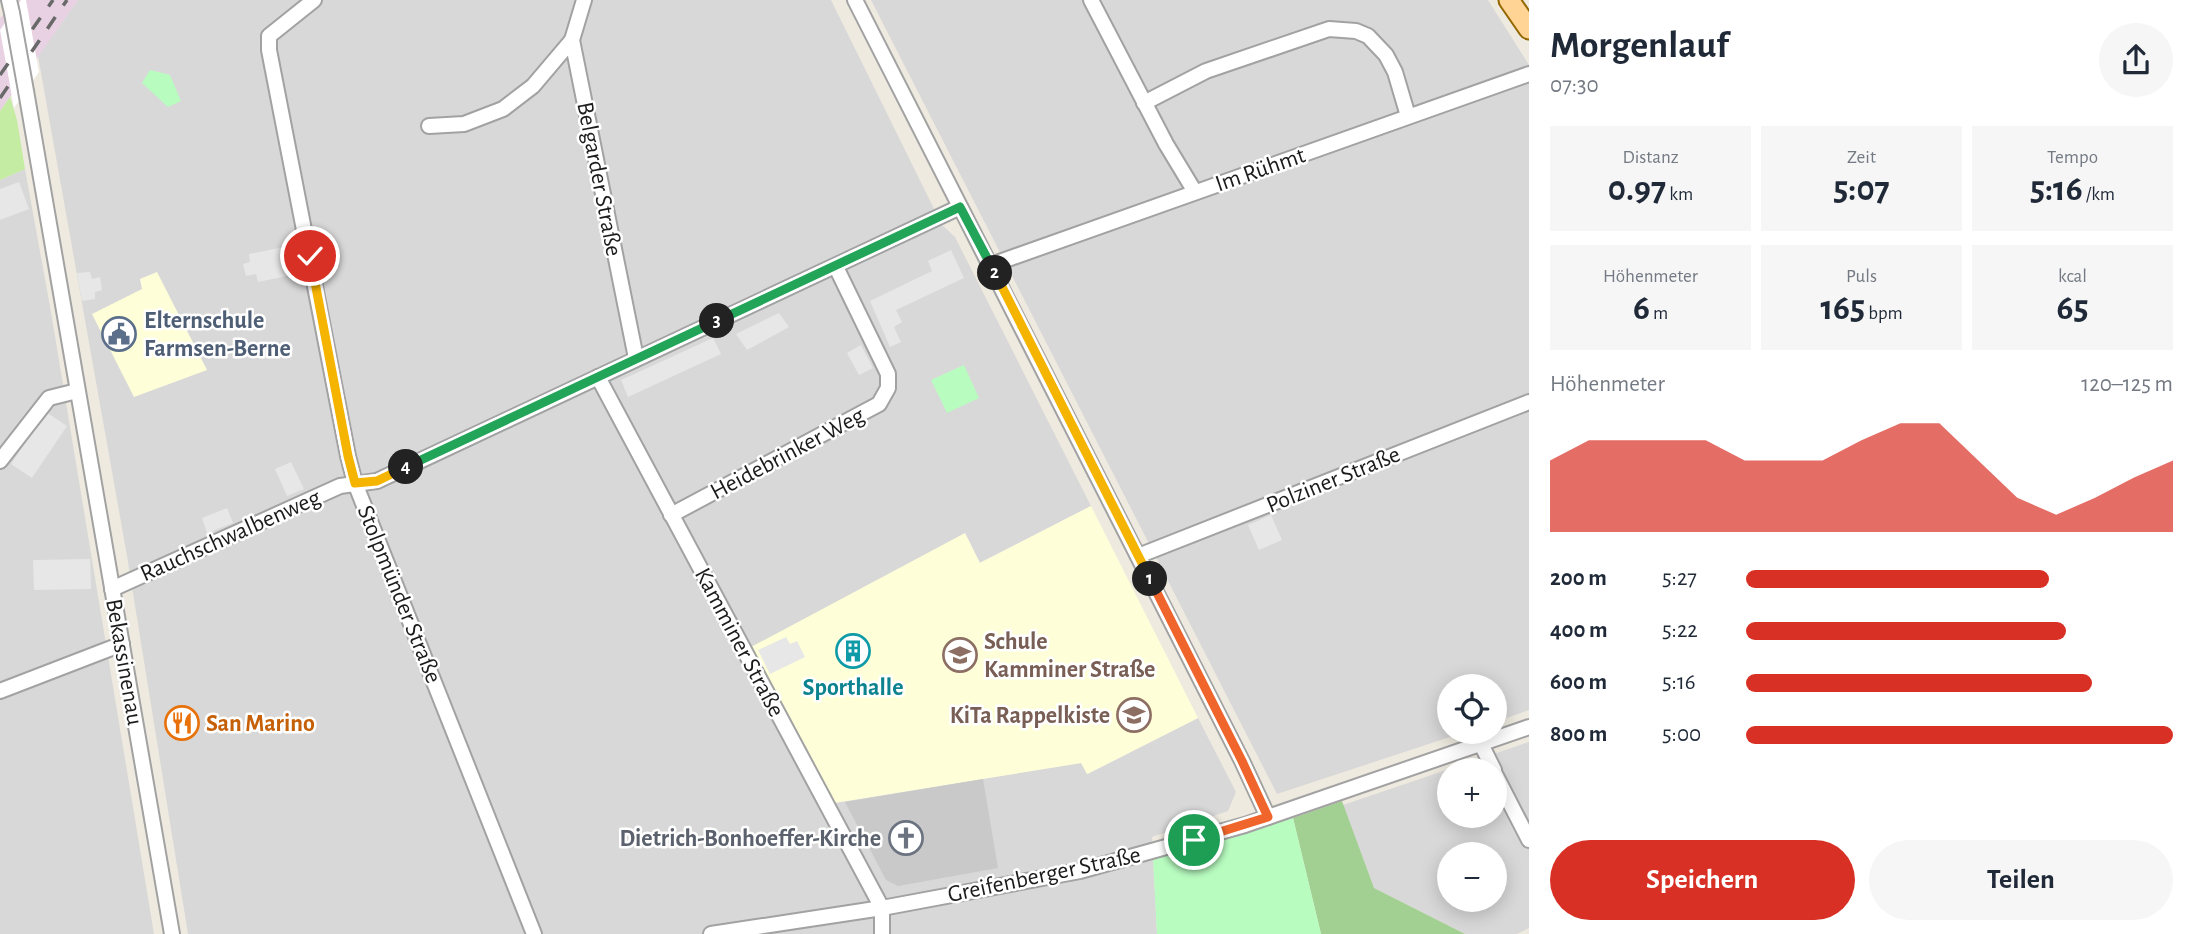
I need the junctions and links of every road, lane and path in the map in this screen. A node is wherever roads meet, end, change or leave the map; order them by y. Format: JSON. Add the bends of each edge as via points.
{"nodes":[{"id":1,"x":314,"y":0,"type":"edge"},
{"id":2,"x":584,"y":0,"type":"edge"},
{"id":3,"x":855,"y":0,"type":"edge"},
{"id":4,"x":1091,"y":0,"type":"edge"},
{"id":5,"x":1509,"y":0,"type":"edge"},
{"id":6,"x":11,"y":7,"type":"edge"},
{"id":7,"x":1529,"y":29,"type":"edge"},
{"id":8,"x":572,"y":40,"type":"junction"},
{"id":9,"x":1529,"y":74,"type":"edge"},
{"id":10,"x":1144,"y":103,"type":"junction"},
{"id":11,"x":1408,"y":116,"type":"junction"},
{"id":12,"x":429,"y":126,"type":"dead end"},
{"id":13,"x":1195,"y":192,"type":"junction"},
{"id":14,"x":960,"y":207,"type":"junction"},
{"id":15,"x":991,"y":265,"type":"junction"},
{"id":16,"x":836,"y":267,"type":"junction"},
{"id":17,"x":636,"y":358,"type":"junction"},
{"id":18,"x":598,"y":377,"type":"junction"},
{"id":19,"x":77,"y":391,"type":"junction"},
{"id":20,"x":1529,"y":401,"type":"edge"},
{"id":21,"x":0,"y":461,"type":"edge"},
{"id":22,"x":355,"y":483,"type":"junction"},
{"id":23,"x":671,"y":515,"type":"junction"},
{"id":24,"x":1138,"y":556,"type":"junction"},
{"id":25,"x":112,"y":589,"type":"junction"},
{"id":26,"x":122,"y":644,"type":"junction"},
{"id":27,"x":0,"y":691,"type":"edge"},
{"id":28,"x":1529,"y":727,"type":"edge"},
{"id":29,"x":1507,"y":735,"type":"edge"},
{"id":30,"x":1481,"y":744,"type":"joint"},
{"id":31,"x":1488,"y":758,"type":"edge"},
{"id":32,"x":1507,"y":797,"type":"edge"},
{"id":33,"x":1268,"y":817,"type":"junction"},
{"id":34,"x":1529,"y":840,"type":"edge"},
{"id":35,"x":882,"y":908,"type":"junction"},
{"id":36,"x":172,"y":934,"type":"edge"},
{"id":37,"x":534,"y":934,"type":"edge"},
{"id":38,"x":711,"y":934,"type":"edge"},
{"id":39,"x":882,"y":934,"type":"edge"}],
"edges":[{"from":1,"to":22,"type":"street","name":"Stolpmünder Straße","via":[[270,36],[269,50]]},
{"from":2,"to":8,"type":"street","name":"Belgarder Straße"},
{"from":3,"to":14,"type":"street"},
{"from":4,"to":10,"type":"street"},
{"from":5,"to":7,"type":"main road"},
{"from":6,"to":19,"type":"street","name":"Bekassinenau","bridge":true},
{"from":8,"to":12,"type":"street","via":[[533,86],[503,108],[464,124]]},
{"from":8,"to":17,"type":"street","name":"Belgarder Straße"},
{"from":9,"to":11,"type":"street","name":"Im Rühmt"},
{"from":10,"to":11,"type":"street","via":[[1206,71],[1329,30],[1356,31],[1368,36],[1386,55]]},
{"from":10,"to":13,"type":"street"},
{"from":11,"to":13,"type":"street","name":"Im Rühmt"},
{"from":13,"to":15,"type":"street","name":"Im Rühmt"},
{"from":14,"to":15,"type":"street"},
{"from":14,"to":16,"type":"street","name":"Rauchschwalbenweg"},
{"from":15,"to":24,"type":"street"},
{"from":16,"to":17,"type":"street","name":"Rauchschwalbenweg"},
{"from":16,"to":23,"type":"street","name":"Heidebrinker Weg","via":[[888,374],[888,388],[879,404]]},
{"from":17,"to":18,"type":"street","name":"Rauchschwalbenweg"},
{"from":18,"to":22,"type":"street","name":"Rauchschwalbenweg","via":[[377,481]]},
{"from":18,"to":23,"type":"street","name":"Kamminer Straße"},
{"from":19,"to":21,"type":"street","via":[[49,398]]},
{"from":19,"to":25,"type":"street","name":"Bekassinenau"},
{"from":20,"to":24,"type":"street","name":"Polziner Straße"},
{"from":22,"to":25,"type":"street","name":"Rauchschwalbenweg"},
{"from":22,"to":37,"type":"street","name":"Stolpmünder Straße"},
{"from":23,"to":35,"type":"street","name":"Kamminer Straße"},
{"from":24,"to":33,"type":"street"},
{"from":25,"to":26,"type":"street","name":"Bekassinenau"},
{"from":26,"to":27,"type":"street"},
{"from":26,"to":36,"type":"street","name":"Bekassinenau"},
{"from":28,"to":29,"type":"street","name":"Greifenberger Straße"},
{"from":30,"to":31,"type":"street"},
{"from":30,"to":33,"type":"street","name":"Greifenberger Straße"},
{"from":32,"to":34,"type":"street"},
{"from":33,"to":35,"type":"street","name":"Greifenberger Straße","via":[[1080,872]]},
{"from":35,"to":38,"type":"street","name":"Greifenberger Straße"},
{"from":35,"to":39,"type":"street"}]}
